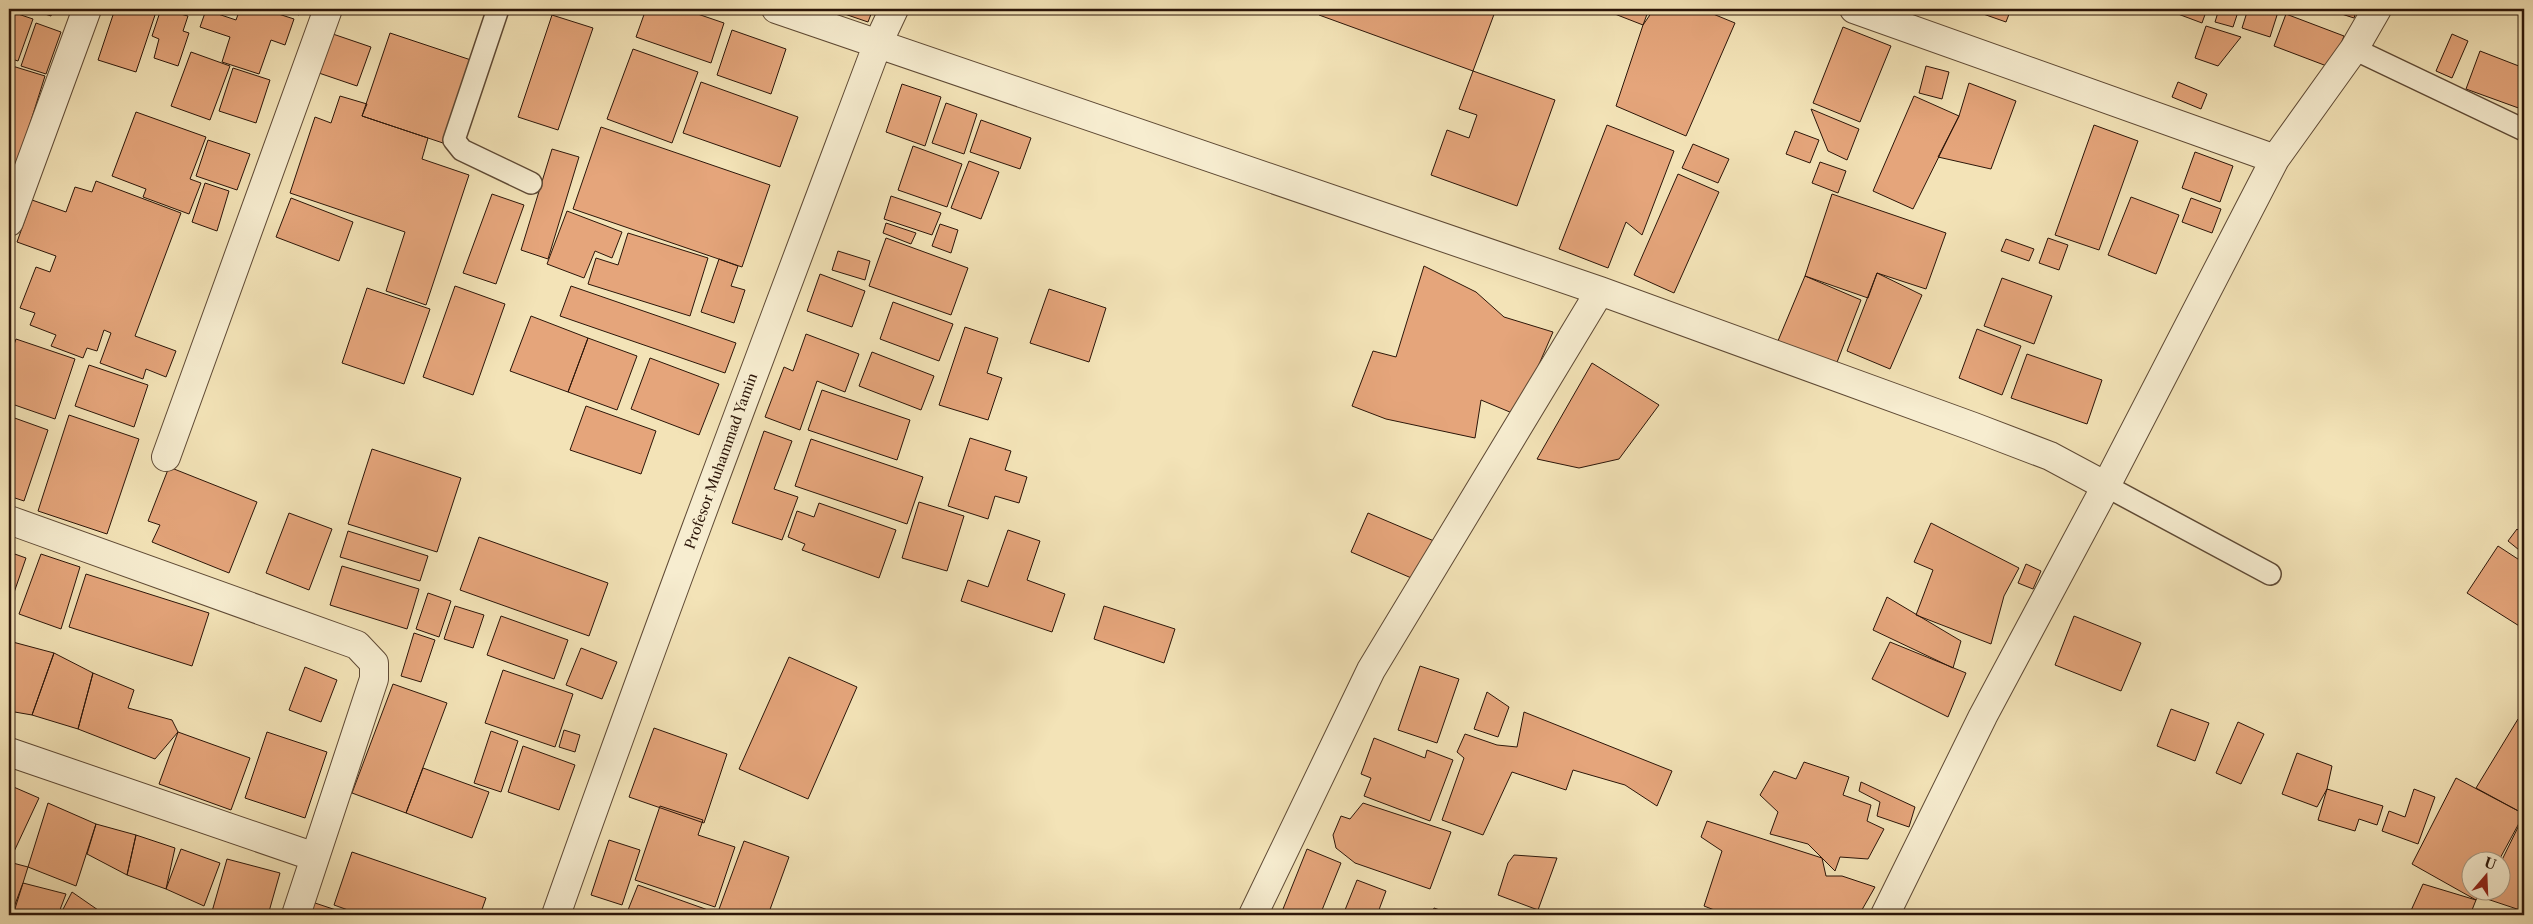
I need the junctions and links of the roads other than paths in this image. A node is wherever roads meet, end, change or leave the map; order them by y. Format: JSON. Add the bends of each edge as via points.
{"nodes":[{"id":1,"x":88,"y":9,"type":"edge"},
{"id":2,"x":328,"y":9,"type":"edge"},
{"id":3,"x":498,"y":9,"type":"edge"},
{"id":4,"x":776,"y":9,"type":"edge"},
{"id":5,"x":894,"y":9,"type":"edge"},
{"id":6,"x":1854,"y":9,"type":"edge"},
{"id":7,"x":2377,"y":9,"type":"edge"},
{"id":8,"x":878,"y":43,"type":"junction"},
{"id":9,"x":2354,"y":49,"type":"junction"},
{"id":10,"x":2524,"y":130,"type":"edge"},
{"id":11,"x":2275,"y":158,"type":"junction"},
{"id":12,"x":531,"y":183,"type":"dead end"},
{"id":13,"x":9,"y":222,"type":"edge"},
{"id":14,"x":1600,"y":291,"type":"junction"},
{"id":15,"x":166,"y":458,"type":"dead end"},
{"id":16,"x":2106,"y":486,"type":"junction"},
{"id":17,"x":9,"y":520,"type":"edge"},
{"id":18,"x":2270,"y":574,"type":"dead end"},
{"id":19,"x":9,"y":752,"type":"edge"},
{"id":20,"x":315,"y":857,"type":"junction"},
{"id":21,"x":1261,"y":913,"type":"edge"},
{"id":22,"x":296,"y":915,"type":"edge"},
{"id":23,"x":556,"y":915,"type":"edge"},
{"id":24,"x":1884,"y":915,"type":"edge"}],
"edges":[{"from":1,"to":13,"type":"street"},
{"from":2,"to":15,"type":"street"},
{"from":3,"to":12,"type":"lane","via":[[454,140],[462,150]]},
{"from":4,"to":8,"type":"street"},
{"from":5,"to":8,"type":"street","name":"Profesor Muhammad Yamin"},
{"from":6,"to":11,"type":"street"},
{"from":7,"to":9,"type":"street"},
{"from":8,"to":14,"type":"street"},
{"from":8,"to":23,"type":"street","name":"Profesor Muhammad Yamin","via":[[643,669]]},
{"from":9,"to":10,"type":"lane"},
{"from":9,"to":11,"type":"street"},
{"from":11,"to":16,"type":"street"},
{"from":14,"to":16,"type":"street","via":[[2050,456]]},
{"from":14,"to":21,"type":"street","via":[[1371,670]]},
{"from":16,"to":18,"type":"lane"},
{"from":16,"to":24,"type":"street","via":[[1983,716]]},
{"from":17,"to":20,"type":"street","via":[[357,645],[365,651],[374,663],[374,679]]},
{"from":19,"to":20,"type":"street"},
{"from":20,"to":22,"type":"street"}]}
